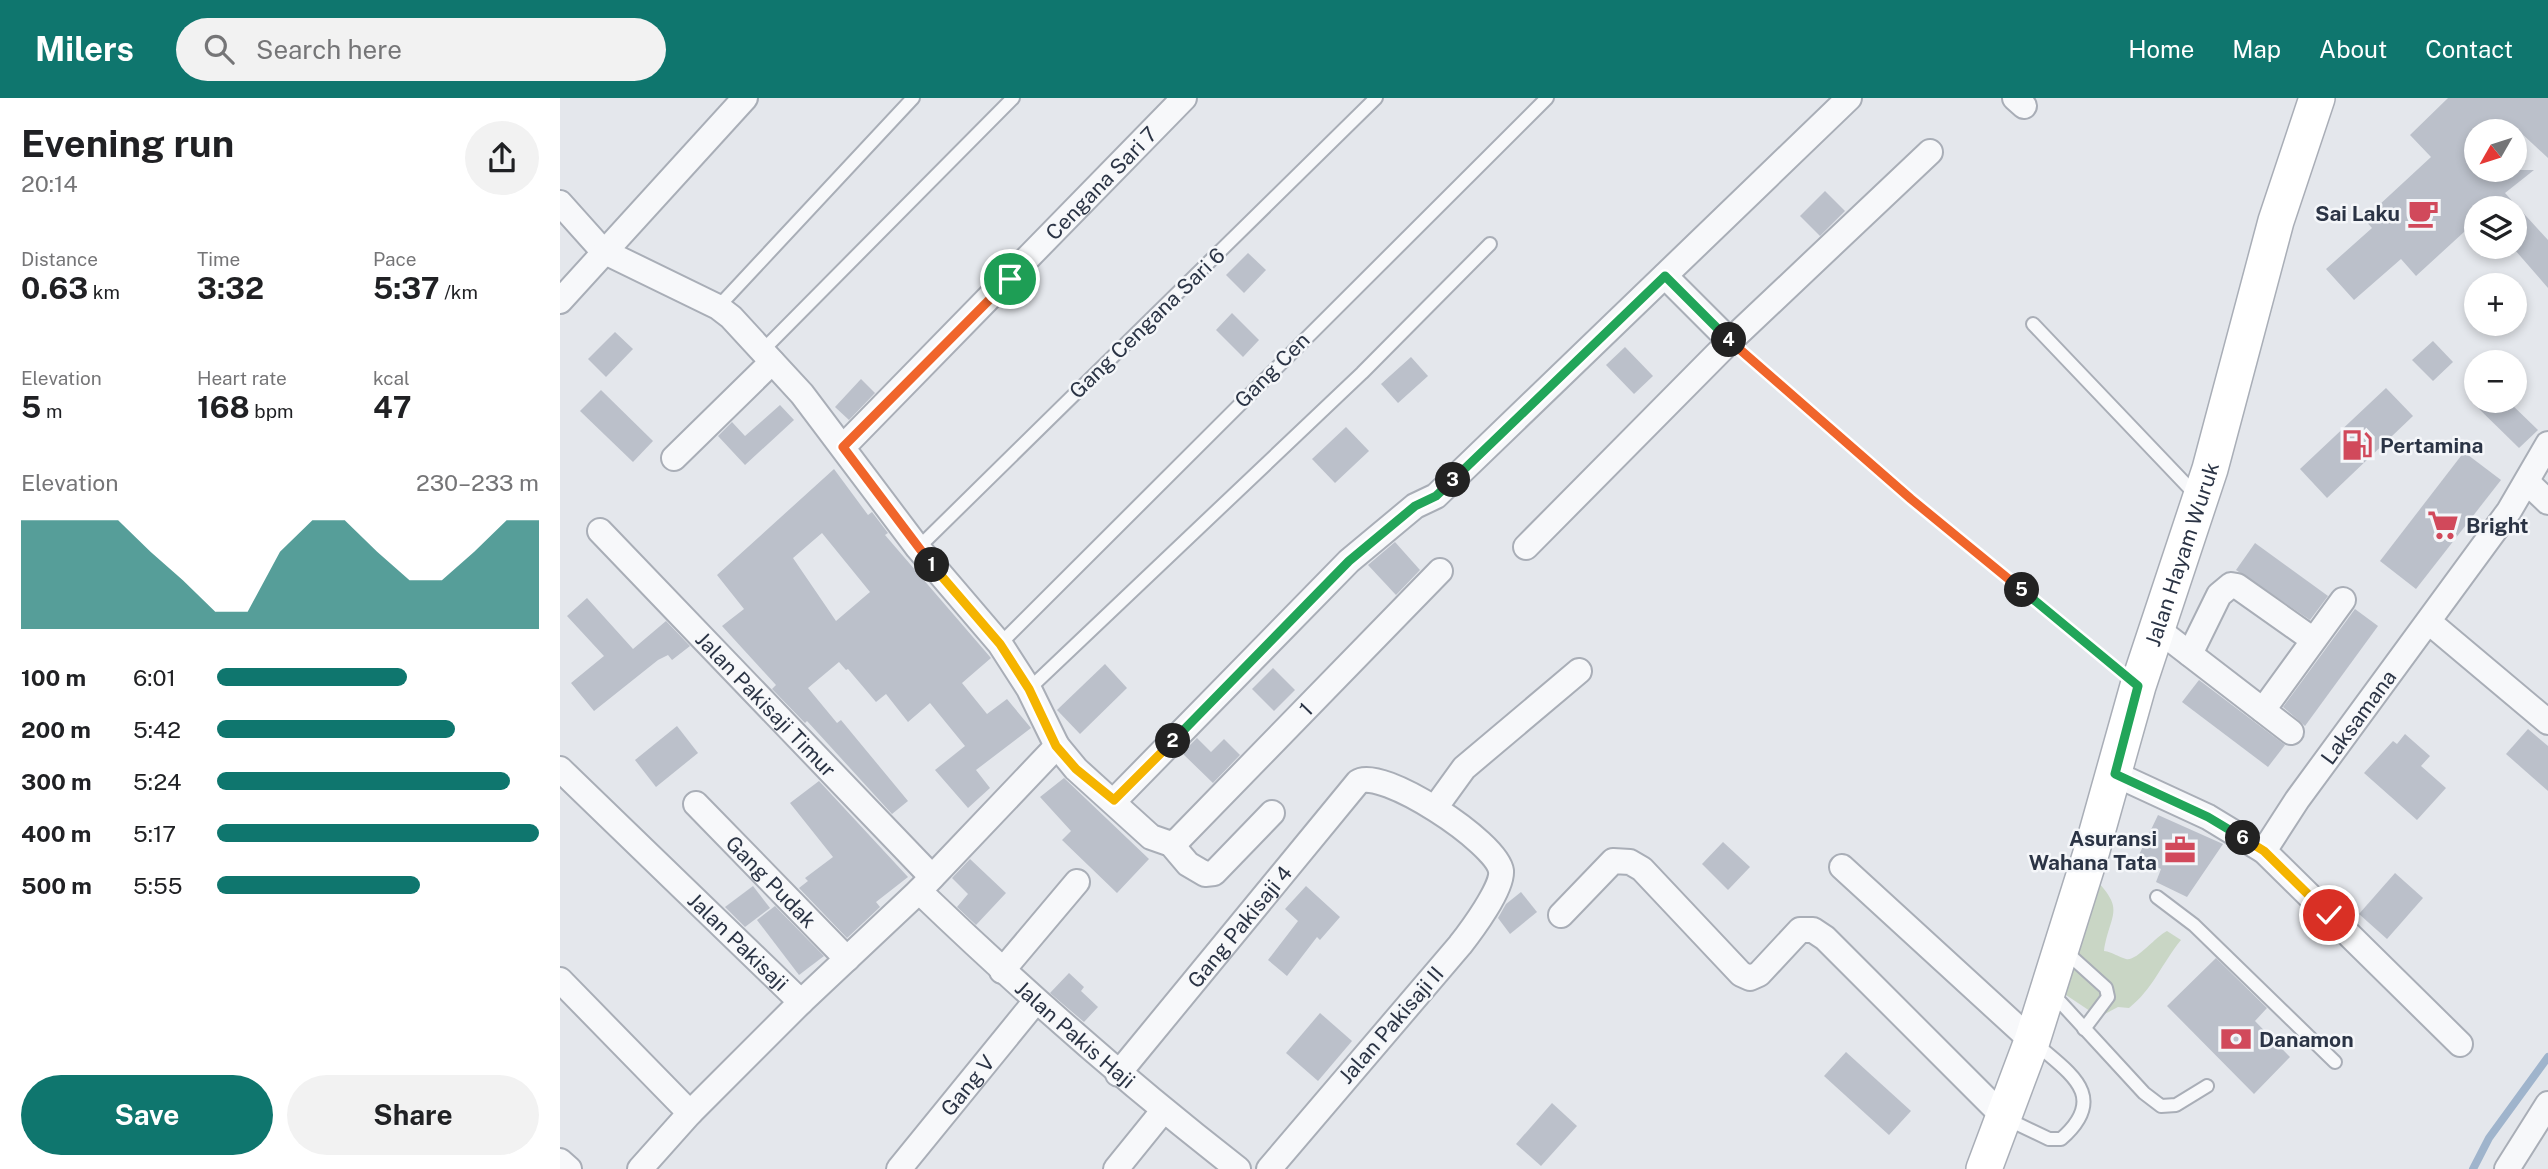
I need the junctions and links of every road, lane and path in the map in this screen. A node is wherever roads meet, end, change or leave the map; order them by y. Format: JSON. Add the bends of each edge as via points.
{"nodes":[{"id":1,"x":745,"y":98,"type":"edge"},
{"id":2,"x":914,"y":98,"type":"edge"},
{"id":3,"x":1013,"y":98,"type":"edge"},
{"id":4,"x":1184,"y":98,"type":"edge"},
{"id":5,"x":1376,"y":98,"type":"edge"},
{"id":6,"x":1547,"y":98,"type":"edge"},
{"id":7,"x":1849,"y":98,"type":"edge"},
{"id":8,"x":2316,"y":98,"type":"edge"},
{"id":9,"x":1930,"y":152,"type":"dead end"},
{"id":10,"x":560,"y":203,"type":"edge"},
{"id":11,"x":1490,"y":244,"type":"dead end"},
{"id":12,"x":603,"y":251,"type":"junction"},
{"id":13,"x":1665,"y":276,"type":"junction"},
{"id":14,"x":560,"y":301,"type":"edge"},
{"id":15,"x":718,"y":307,"type":"junction"},
{"id":16,"x":2033,"y":324,"type":"dead end"},
{"id":17,"x":1730,"y":341,"type":"junction"},
{"id":18,"x":766,"y":357,"type":"junction"},
{"id":19,"x":2548,"y":444,"type":"edge"},
{"id":20,"x":843,"y":447,"type":"junction"},
{"id":21,"x":674,"y":458,"type":"dead end"},
{"id":22,"x":2527,"y":482,"type":"junction"},
{"id":23,"x":2200,"y":499,"type":"junction"},
{"id":24,"x":2548,"y":502,"type":"edge"},
{"id":25,"x":600,"y":531,"type":"dead end"},
{"id":26,"x":1526,"y":547,"type":"dead end"},
{"id":27,"x":918,"y":548,"type":"junction"},
{"id":28,"x":1440,"y":571,"type":"dead end"},
{"id":29,"x":2343,"y":600,"type":"dead end"},
{"id":30,"x":2429,"y":622,"type":"junction"},
{"id":31,"x":2156,"y":628,"type":"junction"},
{"id":32,"x":2312,"y":639,"type":"junction"},
{"id":33,"x":1000,"y":644,"type":"junction"},
{"id":34,"x":2190,"y":654,"type":"junction"},
{"id":35,"x":1579,"y":671,"type":"dead end"},
{"id":36,"x":2138,"y":686,"type":"junction"},
{"id":37,"x":1029,"y":689,"type":"junction"},
{"id":38,"x":2263,"y":710,"type":"junction"},
{"id":39,"x":2548,"y":722,"type":"edge"},
{"id":40,"x":2291,"y":732,"type":"dead end"},
{"id":41,"x":1056,"y":746,"type":"junction"},
{"id":42,"x":560,"y":769,"type":"edge"},
{"id":43,"x":2115,"y":774,"type":"junction"},
{"id":44,"x":1114,"y":800,"type":"junction"},
{"id":45,"x":696,"y":804,"type":"dead end"},
{"id":46,"x":1435,"y":808,"type":"junction"},
{"id":47,"x":1272,"y":813,"type":"dead end"},
{"id":48,"x":1171,"y":844,"type":"junction"},
{"id":49,"x":2264,"y":851,"type":"junction"},
{"id":50,"x":1842,"y":867,"type":"dead end"},
{"id":51,"x":1077,"y":882,"type":"dead end"},
{"id":52,"x":925,"y":884,"type":"junction"},
{"id":53,"x":2157,"y":897,"type":"dead end"},
{"id":54,"x":1561,"y":915,"type":"dead end"},
{"id":55,"x":2062,"y":948,"type":"junction"},
{"id":56,"x":847,"y":959,"type":"junction"},
{"id":57,"x":1002,"y":971,"type":"junction"},
{"id":58,"x":560,"y":980,"type":"edge"},
{"id":59,"x":2049,"y":990,"type":"junction"},
{"id":60,"x":801,"y":1002,"type":"junction"},
{"id":61,"x":1035,"y":1002,"type":"junction"},
{"id":62,"x":2084,"y":1029,"type":"junction"},
{"id":63,"x":2032,"y":1041,"type":"junction"},
{"id":64,"x":2460,"y":1044,"type":"dead end"},
{"id":65,"x":2335,"y":1062,"type":"dead end"},
{"id":66,"x":1118,"y":1074,"type":"junction"},
{"id":67,"x":2207,"y":1086,"type":"dead end"},
{"id":68,"x":2548,"y":1104,"type":"edge"},
{"id":69,"x":1163,"y":1111,"type":"junction"},
{"id":70,"x":690,"y":1113,"type":"junction"},
{"id":71,"x":2005,"y":1118,"type":"junction"},
{"id":72,"x":560,"y":1161,"type":"edge"},
{"id":73,"x":569,"y":1169,"type":"edge"},
{"id":74,"x":640,"y":1169,"type":"edge"},
{"id":75,"x":899,"y":1169,"type":"edge"},
{"id":76,"x":1116,"y":1169,"type":"edge"},
{"id":77,"x":1238,"y":1169,"type":"edge"},
{"id":78,"x":1269,"y":1169,"type":"edge"},
{"id":79,"x":1984,"y":1169,"type":"edge"},
{"id":80,"x":2507,"y":1169,"type":"edge"}],
"edges":[{"from":1,"to":12,"type":"street"},
{"from":2,"to":15,"type":"lane"},
{"from":3,"to":18,"type":"lane"},
{"from":4,"to":20,"type":"street","name":"Cengana Sari 7"},
{"from":5,"to":27,"type":"lane","name":"Gang Cengana Sari 6"},
{"from":6,"to":33,"type":"lane","name":"Gang Cen"},
{"from":7,"to":13,"type":"street"},
{"from":8,"to":23,"type":"main road","name":"Jalan Hayam Wuruk","via":[[2276,221]]},
{"from":9,"to":17,"type":"street"},
{"from":10,"to":12,"type":"street"},
{"from":11,"to":37,"type":"lane","via":[[1362,373]]},
{"from":12,"to":14,"type":"street"},
{"from":12,"to":15,"type":"street"},
{"from":13,"to":17,"type":"street"},
{"from":13,"to":44,"type":"street","via":[[1436,496],[1415,506],[1349,561]]},
{"from":15,"to":18,"type":"street"},
{"from":16,"to":23,"type":"lane"},
{"from":17,"to":26,"type":"street"},
{"from":17,"to":36,"type":"path","via":[[1911,499]]},
{"from":18,"to":20,"type":"street"},
{"from":18,"to":21,"type":"street"},
{"from":19,"to":22,"type":"street","name":"Laksamana"},
{"from":20,"to":27,"type":"street"},
{"from":22,"to":24,"type":"street"},
{"from":22,"to":30,"type":"street","name":"Laksamana"},
{"from":23,"to":31,"type":"main road","name":"Jalan Hayam Wuruk"},
{"from":25,"to":52,"type":"street","name":"Jalan Pakisaji Timur"},
{"from":27,"to":33,"type":"street"},
{"from":28,"to":48,"type":"street","name":"1"},
{"from":29,"to":32,"type":"street"},
{"from":30,"to":39,"type":"street"},
{"from":30,"to":49,"type":"street","name":"Laksamana"},
{"from":31,"to":34,"type":"street"},
{"from":31,"to":36,"type":"main road","name":"Jalan Hayam Wuruk"},
{"from":32,"to":34,"type":"street","via":[[2231,585],[2219,595]]},
{"from":32,"to":38,"type":"street"},
{"from":33,"to":37,"type":"street"},
{"from":34,"to":38,"type":"street"},
{"from":35,"to":46,"type":"street","via":[[1464,768]]},
{"from":36,"to":43,"type":"main road","name":"Jalan Hayam Wuruk"},
{"from":37,"to":41,"type":"street"},
{"from":38,"to":40,"type":"street"},
{"from":41,"to":44,"type":"street"},
{"from":41,"to":52,"type":"street","name":"Jalan Pakisaji"},
{"from":42,"to":60,"type":"street","name":"Jalan Pakisaji"},
{"from":43,"to":49,"type":"street","via":[[2208,817]]},
{"from":43,"to":55,"type":"main road","name":"Jalan Hayam Wuruk"},
{"from":44,"to":48,"type":"street","via":[[1151,837]]},
{"from":45,"to":56,"type":"street","name":"Gang Pudak"},
{"from":46,"to":66,"type":"street","name":"Gang Pakisaji 4","via":[[1416,796],[1362,779]]},
{"from":46,"to":78,"type":"street","name":"Jalan Pakisaji II","via":[[1488,849],[1501,873],[1476,924],[1460,945]]},
{"from":47,"to":48,"type":"street","via":[[1214,873],[1205,874],[1188,864]]},
{"from":49,"to":64,"type":"street"},
{"from":50,"to":63,"type":"street"},
{"from":51,"to":57,"type":"street"},
{"from":52,"to":56,"type":"street","name":"Jalan Pakisaji"},
{"from":52,"to":57,"type":"street","name":"Jalan Pakis Haji"},
{"from":53,"to":65,"type":"lane","via":[[2194,925]]},
{"from":54,"to":71,"type":"street","via":[[1613,861],[1630,862],[1642,869],[1741,974],[1750,978],[1800,930],[1813,929]]},
{"from":55,"to":59,"type":"main road","name":"Jalan Hayam Wuruk"},
{"from":55,"to":62,"type":"lane","via":[[2106,988],[2108,997]]},
{"from":56,"to":60,"type":"street","name":"Jalan Pakisaji"},
{"from":57,"to":61,"type":"street","name":"Jalan Pakis Haji"},
{"from":58,"to":70,"type":"street"},
{"from":59,"to":62,"type":"lane"},
{"from":59,"to":63,"type":"main road","name":"Jalan Hayam Wuruk"},
{"from":60,"to":70,"type":"street"},
{"from":61,"to":66,"type":"street","name":"Jalan Pakis Haji"},
{"from":61,"to":75,"type":"street","name":"Gang V"},
{"from":62,"to":67,"type":"lane","via":[[2161,1106],[2176,1105]]},
{"from":63,"to":71,"type":"main road","name":"Jalan Hayam Wuruk"},
{"from":63,"to":71,"type":"lane","via":[[2080,1083],[2081,1113],[2061,1139],[2049,1139]]},
{"from":66,"to":69,"type":"street","name":"Jalan Pakis Haji"},
{"from":68,"to":80,"type":"street"},
{"from":69,"to":76,"type":"street"},
{"from":69,"to":77,"type":"street","name":"Jalan Pakis Haji"},
{"from":70,"to":74,"type":"street"},
{"from":71,"to":79,"type":"main road","name":"Jalan Hayam Wuruk"},
{"from":72,"to":73,"type":"street"}]}
